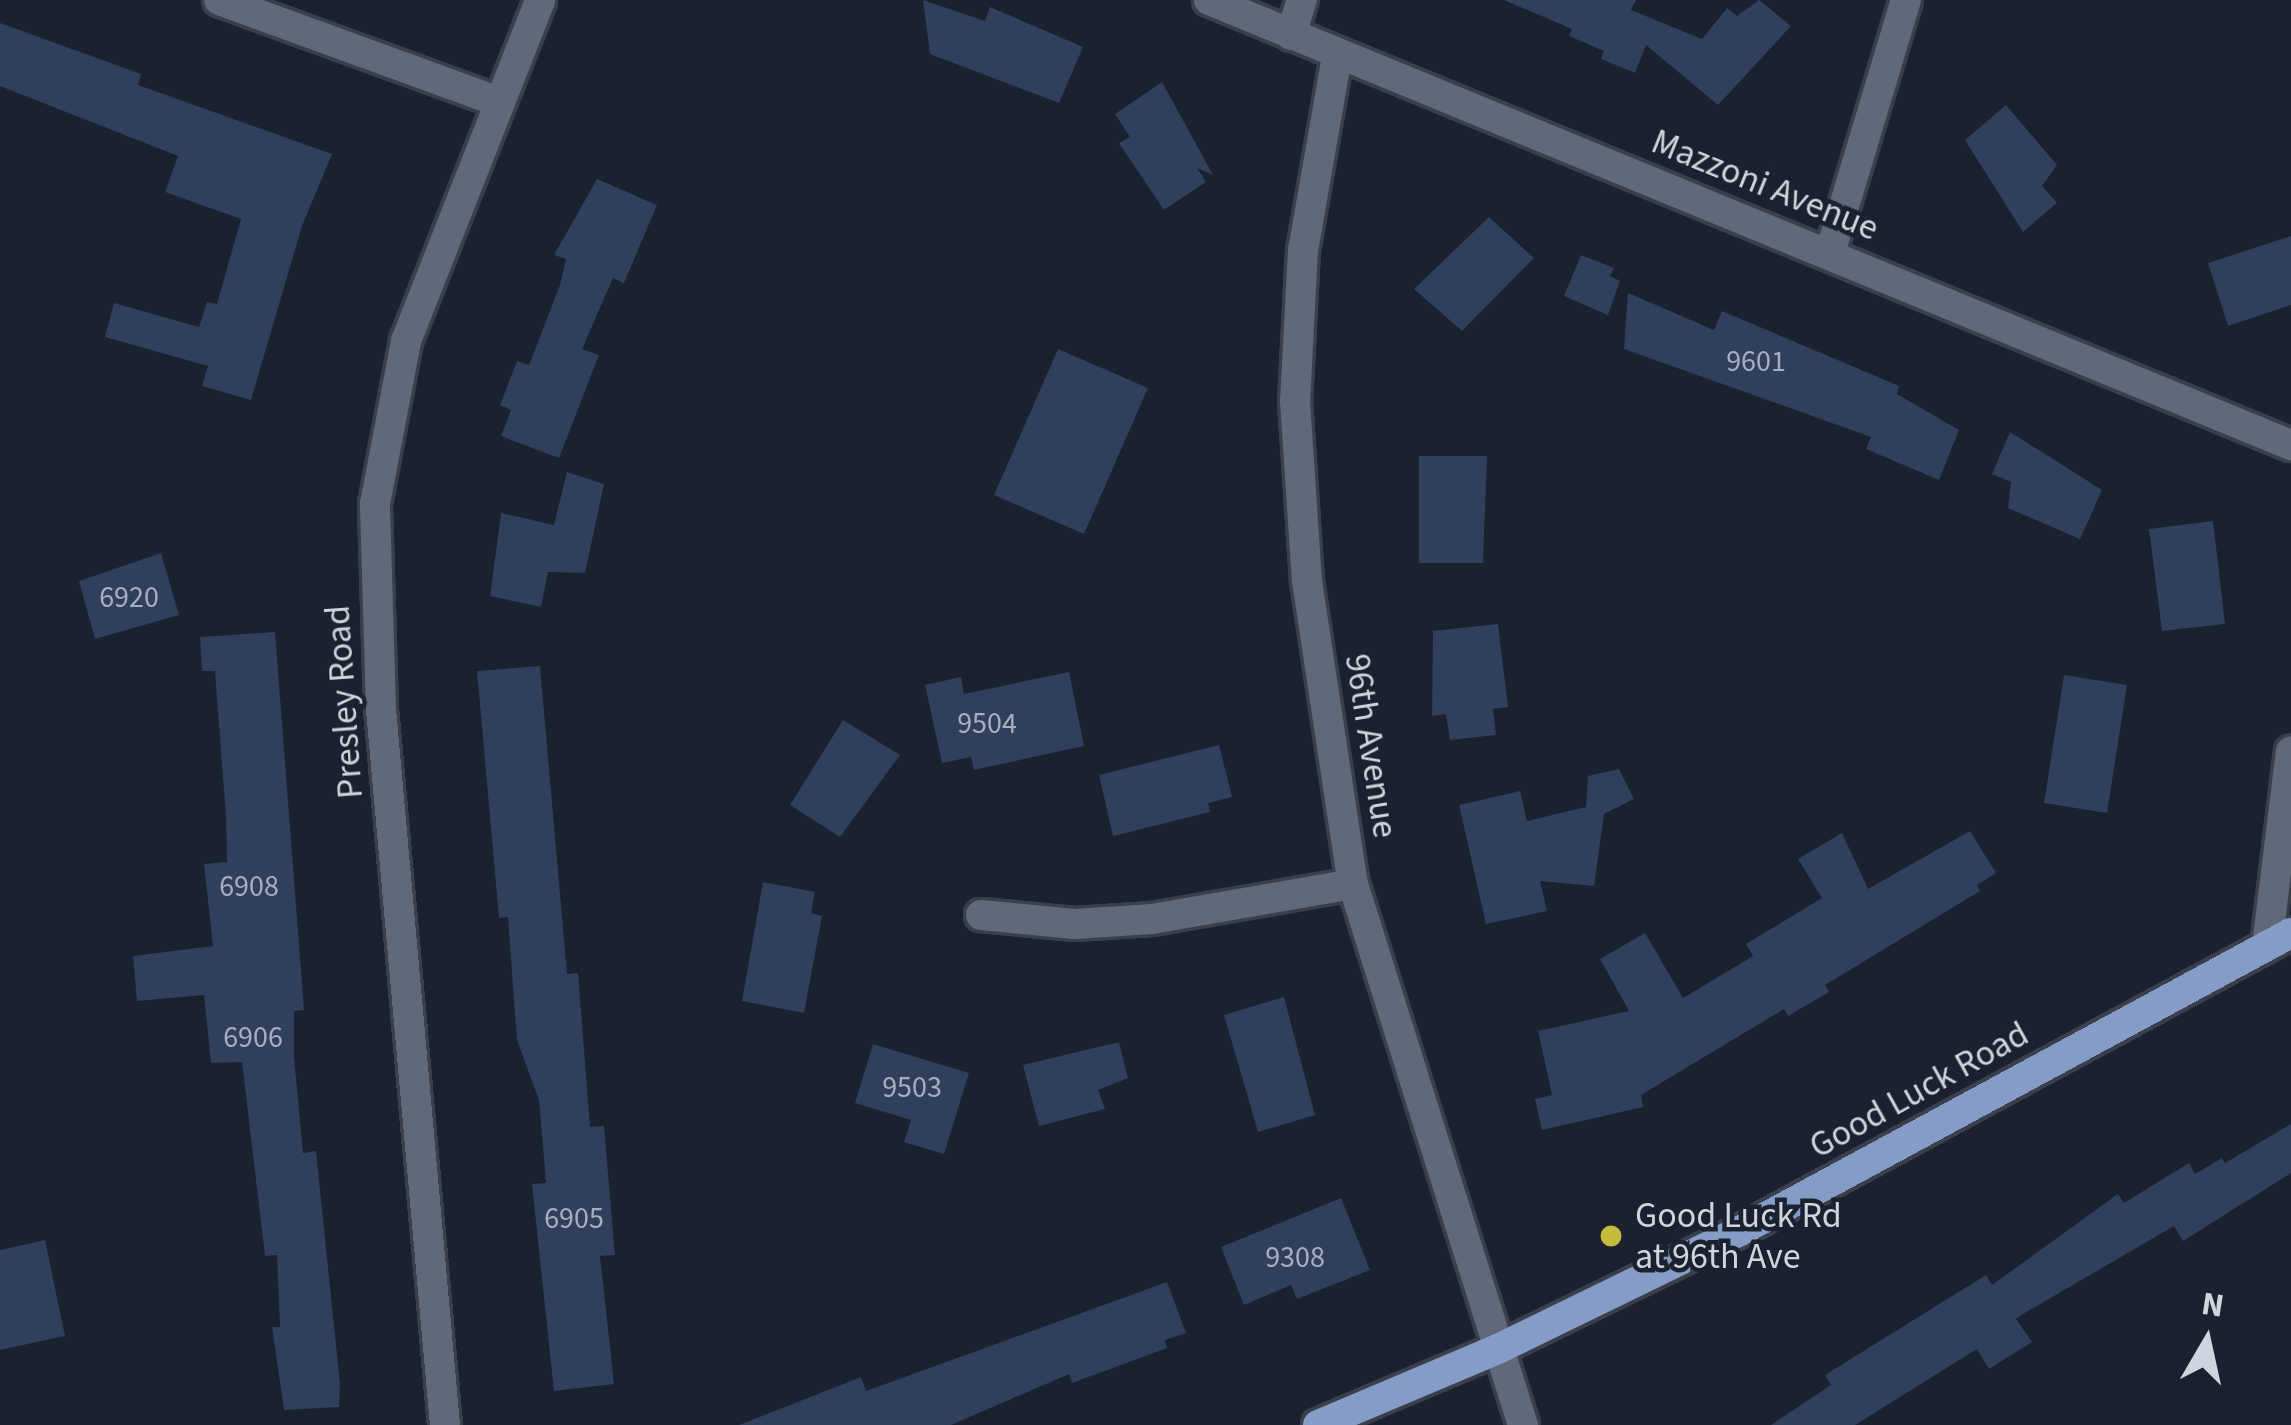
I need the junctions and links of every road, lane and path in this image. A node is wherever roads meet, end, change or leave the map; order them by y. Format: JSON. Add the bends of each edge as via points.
{"nodes":[{"id":1,"x":219,"y":0,"type":"edge"},
{"id":2,"x":540,"y":0,"type":"edge"},
{"id":3,"x":1209,"y":0,"type":"edge"},
{"id":4,"x":1302,"y":0,"type":"edge"},
{"id":5,"x":1906,"y":0,"type":"edge"},
{"id":6,"x":1292,"y":35,"type":"junction"},
{"id":7,"x":1337,"y":56,"type":"junction"},
{"id":8,"x":496,"y":101,"type":"junction"},
{"id":9,"x":1830,"y":253,"type":"junction"},
{"id":10,"x":2291,"y":445,"type":"edge"},
{"id":11,"x":2291,"y":751,"type":"edge"},
{"id":12,"x":1353,"y":884,"type":"junction"},
{"id":13,"x":981,"y":915,"type":"dead end"},
{"id":14,"x":2279,"y":940,"type":"edge"},
{"id":15,"x":1498,"y":1349,"type":"junction"},
{"id":16,"x":445,"y":1425,"type":"edge"},
{"id":17,"x":1318,"y":1425,"type":"edge"},
{"id":18,"x":1522,"y":1425,"type":"edge"}],
"edges":[{"from":1,"to":8,"type":"street"},
{"from":2,"to":8,"type":"street","name":"Presley Road"},
{"from":3,"to":6,"type":"street","name":"Mazzoni Avenue"},
{"from":4,"to":6,"type":"street"},
{"from":5,"to":9,"type":"street"},
{"from":6,"to":7,"type":"street","name":"Mazzoni Avenue"},
{"from":7,"to":9,"type":"street","name":"Mazzoni Avenue"},
{"from":7,"to":12,"type":"street","name":"96th Avenue","via":[[1303,250],[1295,401],[1307,581]]},
{"from":8,"to":16,"type":"street","name":"Presley Road","via":[[406,341],[375,504],[382,709]]},
{"from":9,"to":10,"type":"street","name":"Mazzoni Avenue"},
{"from":11,"to":14,"type":"street"},
{"from":12,"to":13,"type":"street","via":[[1152,920],[1075,924]]},
{"from":12,"to":15,"type":"street","name":"96th Avenue"},
{"from":14,"to":15,"type":"main road","name":"Good Luck Road","via":[[1740,1231]]},
{"from":15,"to":17,"type":"main road","name":"Good Luck Road"},
{"from":15,"to":18,"type":"street","name":"96th Avenue"}]}
